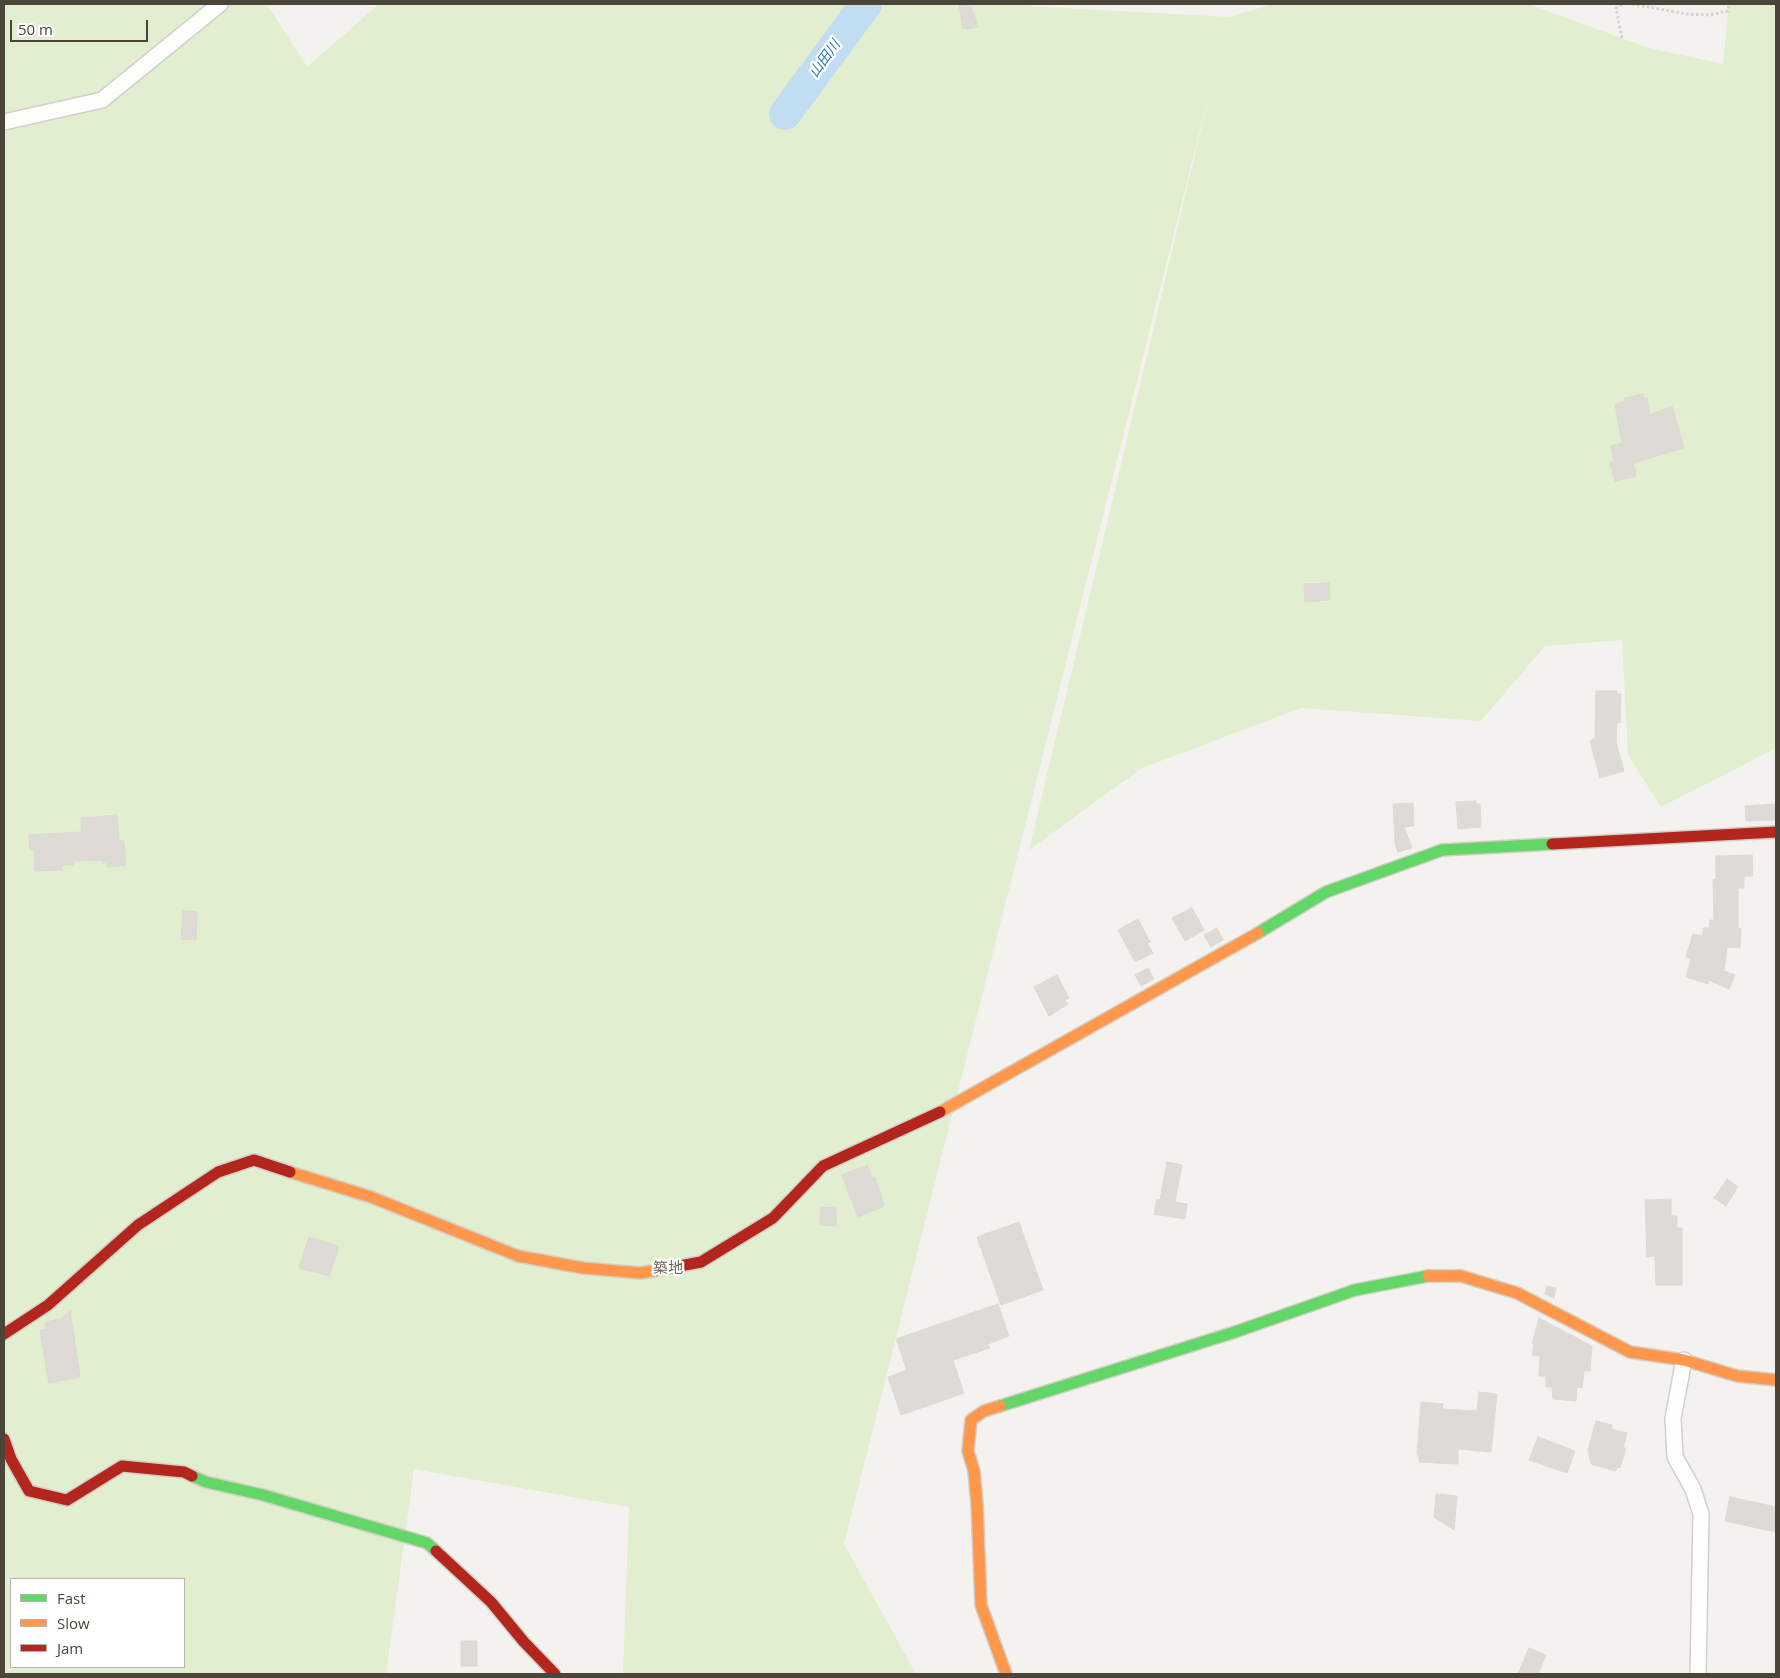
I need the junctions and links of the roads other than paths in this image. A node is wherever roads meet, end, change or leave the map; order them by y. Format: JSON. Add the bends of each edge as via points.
{"nodes":[{"id":1,"x":220,"y":4,"type":"edge"},
{"id":2,"x":4,"y":122,"type":"edge"},
{"id":3,"x":1776,"y":832,"type":"edge"},
{"id":4,"x":4,"y":1334,"type":"edge"},
{"id":5,"x":1684,"y":1360,"type":"junction"},
{"id":6,"x":1776,"y":1380,"type":"edge"},
{"id":7,"x":4,"y":1438,"type":"edge"},
{"id":8,"x":555,"y":1674,"type":"edge"},
{"id":9,"x":1006,"y":1674,"type":"edge"},
{"id":10,"x":1698,"y":1674,"type":"edge"}],
"edges":[{"from":1,"to":2,"type":"street","via":[[102,100]]},
{"from":3,"to":4,"type":"street","via":[[1442,850],[1326,892],[1215,959],[948,1108],[823,1166],[773,1218],[702,1262],[640,1273],[583,1268],[518,1256],[371,1197],[254,1160],[218,1172],[138,1225],[48,1305]]},
{"from":5,"to":6,"type":"street","via":[[1737,1376]]},
{"from":5,"to":9,"type":"street","via":[[1630,1352],[1517,1293],[1461,1276],[1430,1276],[1355,1290],[1235,1332],[984,1411],[971,1420],[968,1451],[974,1471],[977,1504],[981,1605]]},
{"from":5,"to":10,"type":"street","via":[[1673,1418],[1675,1457],[1693,1489],[1701,1514]]},
{"from":7,"to":8,"type":"street","via":[[11,1459],[29,1491],[67,1500],[122,1466],[184,1472],[206,1482],[263,1495],[427,1543],[491,1602]]}]}
